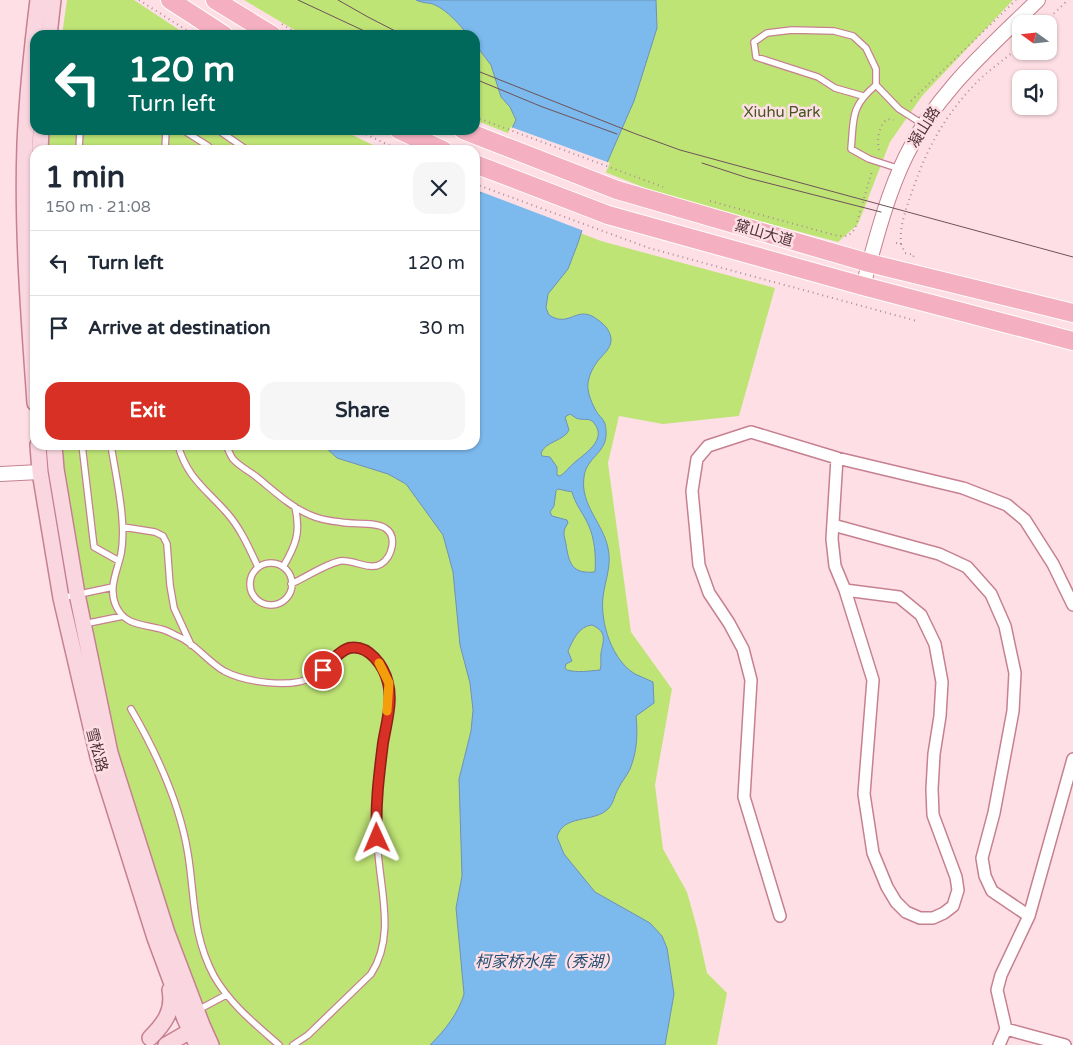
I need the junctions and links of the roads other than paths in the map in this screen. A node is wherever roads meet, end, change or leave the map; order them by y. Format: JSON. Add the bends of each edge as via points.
{"nodes":[{"id":1,"x":38,"y":0,"type":"edge"},
{"id":2,"x":53,"y":0,"type":"edge"},
{"id":3,"x":170,"y":0,"type":"edge"},
{"id":4,"x":215,"y":0,"type":"edge"},
{"id":5,"x":1038,"y":0,"type":"edge"},
{"id":6,"x":34,"y":30,"type":"edge"},
{"id":7,"x":50,"y":30,"type":"edge"},
{"id":8,"x":216,"y":30,"type":"edge"},
{"id":9,"x":264,"y":30,"type":"edge"},
{"id":10,"x":30,"y":66,"type":"edge"},
{"id":11,"x":876,"y":85,"type":"junction"},
{"id":12,"x":864,"y":96,"type":"junction"},
{"id":13,"x":924,"y":125,"type":"junction"},
{"id":14,"x":480,"y":132,"type":"edge"},
{"id":15,"x":190,"y":135,"type":"edge"},
{"id":16,"x":225,"y":135,"type":"edge"},
{"id":17,"x":410,"y":135,"type":"edge"},
{"id":18,"x":205,"y":145,"type":"edge"},
{"id":19,"x":240,"y":145,"type":"edge"},
{"id":20,"x":432,"y":145,"type":"edge"},
{"id":21,"x":480,"y":166,"type":"edge"},
{"id":22,"x":900,"y":169,"type":"junction"},
{"id":23,"x":870,"y":263,"type":"junction"},
{"id":24,"x":30,"y":267,"type":"edge"},
{"id":25,"x":863,"y":286,"type":"junction"},
{"id":26,"x":1073,"y":313,"type":"edge"},
{"id":27,"x":1073,"y":341,"type":"edge"},
{"id":28,"x":38,"y":450,"type":"edge"},
{"id":29,"x":54,"y":450,"type":"edge"},
{"id":30,"x":83,"y":450,"type":"edge"},
{"id":31,"x":112,"y":450,"type":"edge"},
{"id":32,"x":179,"y":450,"type":"edge"},
{"id":33,"x":228,"y":450,"type":"edge"},
{"id":34,"x":837,"y":458,"type":"junction"},
{"id":35,"x":40,"y":472,"type":"junction"},
{"id":36,"x":0,"y":474,"type":"edge"},
{"id":37,"x":295,"y":507,"type":"junction"},
{"id":38,"x":833,"y":525,"type":"junction"},
{"id":39,"x":123,"y":527,"type":"junction"},
{"id":40,"x":119,"y":561,"type":"junction"},
{"id":41,"x":258,"y":567,"type":"junction"},
{"id":42,"x":283,"y":567,"type":"junction"},
{"id":43,"x":292,"y":584,"type":"junction"},
{"id":44,"x":113,"y":588,"type":"junction"},
{"id":45,"x":845,"y":590,"type":"junction"},
{"id":46,"x":77,"y":594,"type":"junction"},
{"id":47,"x":61,"y":598,"type":"junction"},
{"id":48,"x":1073,"y":604,"type":"edge"},
{"id":49,"x":123,"y":616,"type":"junction"},
{"id":50,"x":83,"y":624,"type":"junction"},
{"id":51,"x":67,"y":627,"type":"junction"},
{"id":52,"x":192,"y":646,"type":"junction"},
{"id":53,"x":131,"y":708,"type":"dead end"},
{"id":54,"x":1073,"y":758,"type":"edge"},
{"id":55,"x":780,"y":916,"type":"dead end"},
{"id":56,"x":1029,"y":916,"type":"junction"},
{"id":57,"x":163,"y":959,"type":"junction"},
{"id":58,"x":226,"y":995,"type":"junction"},
{"id":59,"x":194,"y":1026,"type":"edge"},
{"id":60,"x":1006,"y":1029,"type":"junction"},
{"id":61,"x":144,"y":1042,"type":"edge"},
{"id":62,"x":166,"y":1045,"type":"edge"},
{"id":63,"x":211,"y":1045,"type":"edge"},
{"id":64,"x":279,"y":1045,"type":"edge"},
{"id":65,"x":294,"y":1045,"type":"edge"},
{"id":66,"x":999,"y":1045,"type":"edge"},
{"id":67,"x":1065,"y":1045,"type":"edge"}],
"edges":[{"from":1,"to":6,"type":"main road"},
{"from":2,"to":7,"type":"main road"},
{"from":3,"to":8,"type":"main road"},
{"from":4,"to":9,"type":"main road"},
{"from":5,"to":13,"type":"street","name":"凝山路","via":[[957,80]]},
{"from":10,"to":24,"type":"main road","via":[[25,146]]},
{"from":11,"to":12,"type":"lane"},
{"from":11,"to":12,"type":"lane","via":[[876,68],[866,48],[853,36],[834,31],[792,30],[767,33],[754,42],[756,57]]},
{"from":11,"to":13,"type":"lane","via":[[899,108]]},
{"from":12,"to":22,"type":"lane","via":[[854,112],[851,149]]},
{"from":13,"to":22,"type":"street","name":"凝山路"},
{"from":14,"to":23,"type":"main road","name":"黛山大道","via":[[617,190]]},
{"from":15,"to":18,"type":"lane"},
{"from":16,"to":19,"type":"lane"},
{"from":17,"to":20,"type":"main road"},
{"from":21,"to":25,"type":"main road","name":"黛山大道","via":[[606,223]]},
{"from":22,"to":23,"type":"street","name":"凝山路"},
{"from":23,"to":25,"type":"street","name":"凝山路"},
{"from":23,"to":26,"type":"main road","name":"黛山大道"},
{"from":25,"to":27,"type":"main road","name":"黛山大道"},
{"from":28,"to":35,"type":"main road","name":"雪松路"},
{"from":29,"to":46,"type":"main road","name":"雪松路"},
{"from":30,"to":40,"type":"lane","via":[[94,547]]},
{"from":31,"to":39,"type":"lane"},
{"from":32,"to":41,"type":"lane","via":[[195,480],[239,530]]},
{"from":33,"to":37,"type":"lane","via":[[232,458]]},
{"from":34,"to":38,"type":"street"},
{"from":34,"to":48,"type":"street","via":[[963,488],[1007,504],[1025,520]]},
{"from":34,"to":55,"type":"street","via":[[751,432],[708,446],[697,459],[692,491],[699,565],[709,593],[743,649],[751,680],[744,797]]},
{"from":35,"to":36,"type":"street"},
{"from":35,"to":47,"type":"main road","name":"雪松路"},
{"from":37,"to":42,"type":"lane","via":[[298,521],[296,543]]},
{"from":37,"to":43,"type":"lane","via":[[326,520],[386,528],[392,537],[392,548],[380,565],[341,561]]},
{"from":38,"to":45,"type":"street","via":[[835,566]]},
{"from":38,"to":56,"type":"street","via":[[939,554],[967,567],[991,594],[1005,626],[1015,673],[1011,720],[982,858],[984,876],[992,891]]},
{"from":39,"to":40,"type":"lane"},
{"from":39,"to":52,"type":"lane","via":[[163,536],[167,544],[174,608]]},
{"from":40,"to":44,"type":"lane"},
{"from":41,"to":42,"type":"lane","via":[[271,563]]},
{"from":41,"to":43,"type":"lane","via":[[250,584],[251,591],[260,602],[281,602]]},
{"from":42,"to":43,"type":"lane","via":[[288,571]]},
{"from":44,"to":46,"type":"lane"},
{"from":44,"to":49,"type":"lane","via":[[116,605]]},
{"from":45,"to":45,"type":"street","via":[[873,680],[864,794],[872,853],[896,902],[906,912],[920,918],[933,918],[953,906],[958,890],[933,815],[934,754],[942,682],[935,644],[921,615],[898,597]]},
{"from":46,"to":47,"type":"lane"},
{"from":46,"to":50,"type":"main road","name":"雪松路"},
{"from":47,"to":51,"type":"main road","name":"雪松路"},
{"from":49,"to":50,"type":"lane"},
{"from":49,"to":52,"type":"lane","via":[[135,624],[178,636]]},
{"from":50,"to":51,"type":"lane"},
{"from":50,"to":59,"type":"main road","name":"雪松路","via":[[110,754]]},
{"from":51,"to":57,"type":"main road","name":"雪松路","via":[[98,757]]},
{"from":52,"to":65,"type":"lane","via":[[224,671],[250,680],[277,683],[295,683],[311,678],[348,648],[362,649],[374,656],[389,683],[376,807],[386,926],[382,953],[371,974]]},
{"from":53,"to":58,"type":"lane","via":[[150,742],[177,812],[188,852],[196,926],[203,951]]},
{"from":54,"to":56,"type":"street"},
{"from":56,"to":60,"type":"street","via":[[997,990]]},
{"from":57,"to":59,"type":"main road","name":"雪松路"},
{"from":57,"to":61,"type":"main road","via":[[171,996],[170,1007],[162,1026]]},
{"from":58,"to":59,"type":"lane"},
{"from":58,"to":64,"type":"lane"},
{"from":59,"to":61,"type":"main road"},
{"from":59,"to":62,"type":"main road"},
{"from":59,"to":63,"type":"main road","name":"雪松路"},
{"from":60,"to":66,"type":"street"},
{"from":60,"to":67,"type":"street"}]}
